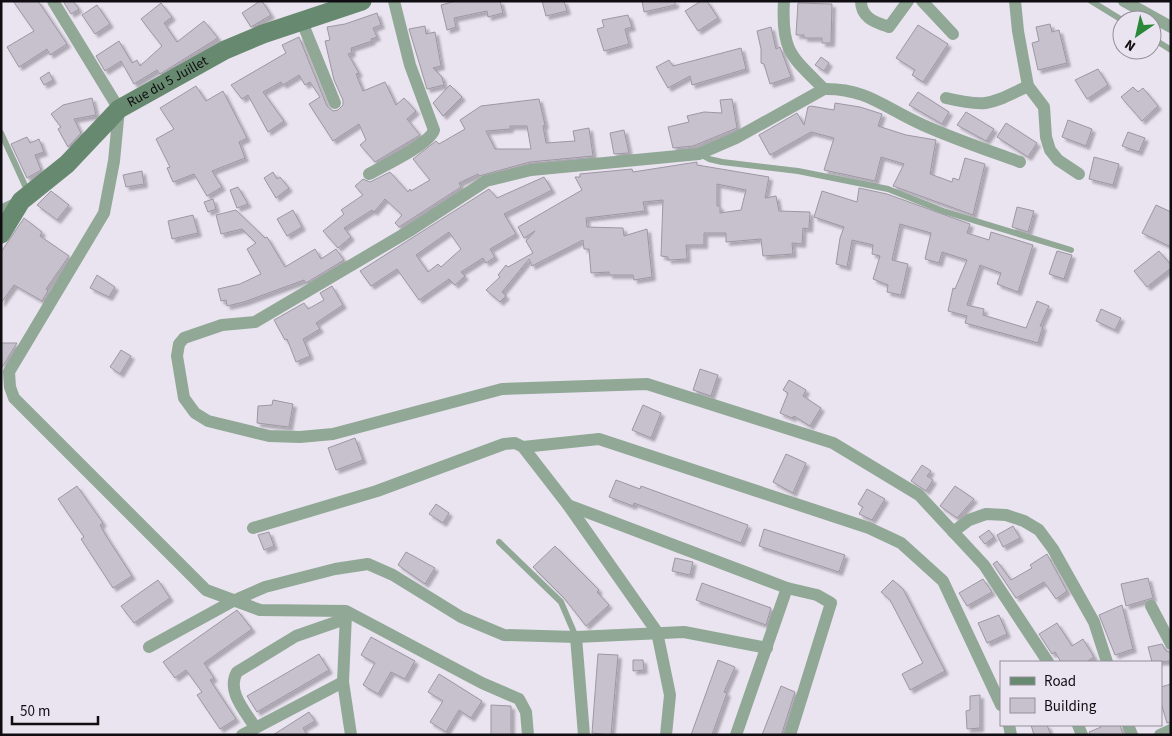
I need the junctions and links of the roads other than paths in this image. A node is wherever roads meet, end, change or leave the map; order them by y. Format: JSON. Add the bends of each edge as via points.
{"nodes":[{"id":1,"x":52,"y":1,"type":"edge"},
{"id":2,"x":362,"y":1,"type":"edge"},
{"id":3,"x":394,"y":1,"type":"edge"},
{"id":4,"x":784,"y":1,"type":"edge"},
{"id":5,"x":860,"y":1,"type":"edge"},
{"id":6,"x":908,"y":1,"type":"edge"},
{"id":7,"x":922,"y":1,"type":"edge"},
{"id":8,"x":1015,"y":1,"type":"edge"},
{"id":9,"x":1091,"y":1,"type":"edge"},
{"id":10,"x":1124,"y":1,"type":"edge"},
{"id":11,"x":1112,"y":14,"type":"edge"},
{"id":12,"x":302,"y":22,"type":"junction"},
{"id":13,"x":1171,"y":27,"type":"edge"},
{"id":14,"x":953,"y":34,"type":"dead end"},
{"id":15,"x":1028,"y":86,"type":"junction"},
{"id":16,"x":824,"y":89,"type":"junction"},
{"id":17,"x":946,"y":98,"type":"dead end"},
{"id":18,"x":336,"y":103,"type":"dead end"},
{"id":19,"x":119,"y":109,"type":"junction"},
{"id":20,"x":1,"y":133,"type":"edge"},
{"id":21,"x":699,"y":154,"type":"junction"},
{"id":22,"x":1020,"y":162,"type":"dead end"},
{"id":23,"x":369,"y":174,"type":"dead end"},
{"id":24,"x":1079,"y":174,"type":"dead end"},
{"id":25,"x":26,"y":198,"type":"junction"},
{"id":26,"x":1,"y":212,"type":"edge"},
{"id":27,"x":1,"y":234,"type":"edge"},
{"id":28,"x":1071,"y":250,"type":"dead end"},
{"id":29,"x":523,"y":447,"type":"junction"},
{"id":30,"x":568,"y":505,"type":"junction"},
{"id":31,"x":253,"y":528,"type":"dead end"},
{"id":32,"x":953,"y":532,"type":"junction"},
{"id":33,"x":499,"y":542,"type":"dead end"},
{"id":34,"x":787,"y":588,"type":"junction"},
{"id":35,"x":233,"y":600,"type":"junction"},
{"id":36,"x":1151,"y":606,"type":"dead end"},
{"id":37,"x":346,"y":615,"type":"junction"},
{"id":38,"x":657,"y":632,"type":"junction"},
{"id":39,"x":576,"y":637,"type":"junction"},
{"id":40,"x":1171,"y":644,"type":"edge"},
{"id":41,"x":149,"y":647,"type":"dead end"},
{"id":42,"x":767,"y":648,"type":"junction"},
{"id":43,"x":1047,"y":661,"type":"edge"},
{"id":44,"x":1107,"y":661,"type":"edge"},
{"id":45,"x":342,"y":682,"type":"junction"},
{"id":46,"x":1000,"y":703,"type":"edge"},
{"id":47,"x":255,"y":727,"type":"junction"},
{"id":48,"x":1171,"y":730,"type":"edge"},
{"id":49,"x":242,"y":735,"type":"edge"},
{"id":50,"x":351,"y":735,"type":"edge"},
{"id":51,"x":528,"y":735,"type":"edge"},
{"id":52,"x":584,"y":735,"type":"edge"},
{"id":53,"x":666,"y":735,"type":"edge"},
{"id":54,"x":736,"y":735,"type":"edge"},
{"id":55,"x":790,"y":735,"type":"edge"},
{"id":56,"x":1160,"y":735,"type":"edge"}],
"edges":[{"from":1,"to":19,"type":"street"},
{"from":2,"to":12,"type":"street","name":"Rue du 5 Juillet"},
{"from":3,"to":23,"type":"street","via":[[410,65],[434,130],[430,137]]},
{"from":4,"to":16,"type":"street","via":[[785,41],[790,53]]},
{"from":5,"to":6,"type":"street","via":[[869,20],[889,26]]},
{"from":7,"to":14,"type":"street"},
{"from":8,"to":15,"type":"street"},
{"from":9,"to":11,"type":"lane"},
{"from":10,"to":13,"type":"street"},
{"from":12,"to":18,"type":"street"},
{"from":12,"to":19,"type":"street","name":"Rue du 5 Juillet","via":[[225,50]]},
{"from":15,"to":17,"type":"street","via":[[996,102],[981,105]]},
{"from":15,"to":24,"type":"street","via":[[1044,107],[1050,150],[1058,160]]},
{"from":16,"to":21,"type":"street","via":[[736,138]]},
{"from":16,"to":22,"type":"street","via":[[854,91],[921,124]]},
{"from":19,"to":25,"type":"street","name":"Rue du 5 Juillet","via":[[67,164]]},
{"from":19,"to":35,"type":"street","via":[[104,213],[9,372],[10,387],[14,398],[206,590]]},
{"from":20,"to":25,"type":"lane"},
{"from":21,"to":28,"type":"lane","via":[[722,162],[798,170],[888,189],[943,211]]},
{"from":21,"to":32,"type":"street","via":[[531,170],[486,180],[411,230],[255,322],[222,325],[184,338],[177,356],[184,398],[195,413],[208,422],[269,436],[300,437],[333,434],[502,389],[646,384],[833,443],[918,495]]},
{"from":25,"to":26,"type":"street","name":"Rue du 5 Juillet"},
{"from":25,"to":27,"type":"street"},
{"from":29,"to":30,"type":"street"},
{"from":29,"to":31,"type":"street","via":[[515,443],[504,444],[377,491]]},
{"from":29,"to":46,"type":"street","via":[[599,439],[869,528],[901,543],[943,582]]},
{"from":30,"to":34,"type":"street"},
{"from":30,"to":38,"type":"street"},
{"from":32,"to":43,"type":"street","via":[[984,565]]},
{"from":32,"to":44,"type":"street","via":[[969,520],[986,514],[1024,520],[1039,530],[1094,622]]},
{"from":33,"to":39,"type":"lane","via":[[557,597]]},
{"from":34,"to":42,"type":"street"},
{"from":34,"to":55,"type":"street","via":[[817,595],[831,604]]},
{"from":35,"to":37,"type":"street","via":[[260,610]]},
{"from":35,"to":39,"type":"street","via":[[265,587],[368,564],[393,574],[461,618],[504,634]]},
{"from":35,"to":41,"type":"street"},
{"from":36,"to":40,"type":"street"},
{"from":37,"to":45,"type":"street"},
{"from":37,"to":47,"type":"street","via":[[296,636],[237,672],[233,686]]},
{"from":37,"to":51,"type":"street","via":[[519,699],[526,712]]},
{"from":38,"to":39,"type":"street"},
{"from":38,"to":42,"type":"street","via":[[684,632]]},
{"from":38,"to":53,"type":"street","via":[[670,695]]},
{"from":39,"to":52,"type":"street"},
{"from":42,"to":54,"type":"street"},
{"from":45,"to":47,"type":"street"},
{"from":45,"to":50,"type":"street"},
{"from":47,"to":49,"type":"street"},
{"from":48,"to":56,"type":"street"}]}
